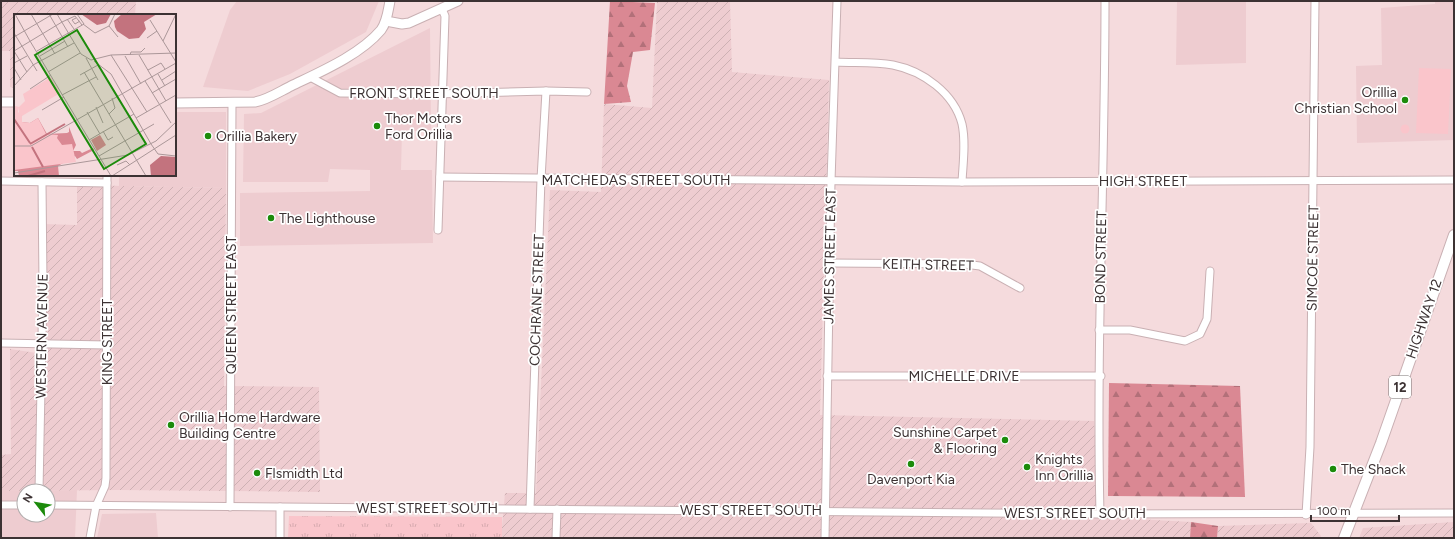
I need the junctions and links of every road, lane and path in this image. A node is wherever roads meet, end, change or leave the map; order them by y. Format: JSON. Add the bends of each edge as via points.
{"nodes":[{"id":1,"x":390,"y":1,"type":"edge"},
{"id":2,"x":458,"y":1,"type":"edge"},
{"id":3,"x":837,"y":1,"type":"edge"},
{"id":4,"x":1105,"y":1,"type":"edge"},
{"id":5,"x":1315,"y":1,"type":"edge"},
{"id":6,"x":442,"y":9,"type":"junction"},
{"id":7,"x":386,"y":21,"type":"junction"},
{"id":8,"x":836,"y":62,"type":"junction"},
{"id":9,"x":310,"y":77,"type":"junction"},
{"id":10,"x":546,"y":91,"type":"junction"},
{"id":11,"x":587,"y":92,"type":"dead end"},
{"id":12,"x":443,"y":94,"type":"junction"},
{"id":13,"x":1,"y":102,"type":"edge"},
{"id":14,"x":14,"y":102,"type":"edge"},
{"id":15,"x":176,"y":103,"type":"edge"},
{"id":16,"x":232,"y":103,"type":"junction"},
{"id":17,"x":107,"y":176,"type":"edge"},
{"id":18,"x":440,"y":177,"type":"junction"},
{"id":19,"x":541,"y":179,"type":"junction"},
{"id":20,"x":1454,"y":180,"type":"edge"},
{"id":21,"x":1,"y":181,"type":"edge"},
{"id":22,"x":831,"y":181,"type":"junction"},
{"id":23,"x":1102,"y":181,"type":"junction"},
{"id":24,"x":1314,"y":181,"type":"junction"},
{"id":25,"x":42,"y":182,"type":"junction"},
{"id":26,"x":962,"y":182,"type":"junction"},
{"id":27,"x":107,"y":183,"type":"junction"},
{"id":28,"x":438,"y":230,"type":"dead end"},
{"id":29,"x":1454,"y":235,"type":"edge"},
{"id":30,"x":830,"y":263,"type":"junction"},
{"id":31,"x":1210,"y":272,"type":"dead end"},
{"id":32,"x":1020,"y":288,"type":"dead end"},
{"id":33,"x":1099,"y":330,"type":"junction"},
{"id":34,"x":1,"y":343,"type":"edge"},
{"id":35,"x":42,"y":344,"type":"junction"},
{"id":36,"x":107,"y":345,"type":"junction"},
{"id":37,"x":827,"y":376,"type":"junction"},
{"id":38,"x":1101,"y":376,"type":"junction"},
{"id":39,"x":39,"y":483,"type":"edge"},
{"id":40,"x":1,"y":505,"type":"edge"},
{"id":41,"x":16,"y":505,"type":"edge"},
{"id":42,"x":56,"y":505,"type":"edge"},
{"id":43,"x":96,"y":506,"type":"junction"},
{"id":44,"x":230,"y":507,"type":"junction"},
{"id":45,"x":280,"y":507,"type":"junction"},
{"id":46,"x":530,"y":509,"type":"junction"},
{"id":47,"x":557,"y":510,"type":"junction"},
{"id":48,"x":826,"y":511,"type":"junction"},
{"id":49,"x":1454,"y":513,"type":"edge"},
{"id":50,"x":1100,"y":514,"type":"junction"},
{"id":51,"x":1354,"y":514,"type":"junction"},
{"id":52,"x":1306,"y":515,"type":"junction"},
{"id":53,"x":90,"y":538,"type":"edge"},
{"id":54,"x":280,"y":538,"type":"edge"},
{"id":55,"x":556,"y":538,"type":"edge"},
{"id":56,"x":825,"y":538,"type":"edge"},
{"id":57,"x":1344,"y":538,"type":"edge"}],
"edges":[{"from":1,"to":7,"type":"main road"},
{"from":2,"to":6,"type":"main road"},
{"from":3,"to":8,"type":"street","name":"JAMES STREET EAST"},
{"from":4,"to":23,"type":"street","name":"BOND STREET"},
{"from":5,"to":24,"type":"street","name":"SIMCOE STREET"},
{"from":6,"to":7,"type":"main road","via":[[406,24]]},
{"from":6,"to":12,"type":"street","via":[[445,16]]},
{"from":7,"to":9,"type":"main road","via":[[381,30],[361,48]]},
{"from":8,"to":22,"type":"street","name":"JAMES STREET EAST"},
{"from":8,"to":26,"type":"street","via":[[883,64],[904,68],[924,77],[941,89],[954,104],[962,124]]},
{"from":9,"to":12,"type":"street","name":"FRONT STREET SOUTH","via":[[340,93]]},
{"from":9,"to":16,"type":"main road","via":[[259,101]]},
{"from":10,"to":11,"type":"street","name":"FRONT STREET SOUTH"},
{"from":10,"to":12,"type":"street","name":"FRONT STREET SOUTH"},
{"from":10,"to":19,"type":"street","name":"COCHRANE STREET"},
{"from":12,"to":18,"type":"street"},
{"from":13,"to":14,"type":"main road"},
{"from":15,"to":16,"type":"main road"},
{"from":16,"to":44,"type":"street","name":"QUEEN STREET EAST"},
{"from":17,"to":27,"type":"street","name":"KING STREET"},
{"from":18,"to":19,"type":"street","name":"MATCHEDAS STREET SOUTH"},
{"from":18,"to":28,"type":"street"},
{"from":19,"to":22,"type":"street","name":"MATCHEDAS STREET SOUTH"},
{"from":19,"to":46,"type":"street","name":"COCHRANE STREET"},
{"from":20,"to":24,"type":"street","name":"HIGH STREET"},
{"from":21,"to":25,"type":"street"},
{"from":22,"to":26,"type":"street","name":"HIGH STREET"},
{"from":22,"to":30,"type":"street","name":"JAMES STREET EAST"},
{"from":23,"to":24,"type":"street","name":"HIGH STREET"},
{"from":23,"to":26,"type":"street","name":"HIGH STREET"},
{"from":23,"to":33,"type":"street","name":"BOND STREET"},
{"from":24,"to":52,"type":"street","name":"SIMCOE STREET","via":[[1310,447]]},
{"from":25,"to":27,"type":"street"},
{"from":25,"to":35,"type":"street","name":"WESTERN AVENUE"},
{"from":27,"to":36,"type":"street","name":"KING STREET"},
{"from":29,"to":51,"type":"highway","name":"HIGHWAY 12","number":"12"},
{"from":30,"to":32,"type":"street","name":"KEITH STREET","via":[[980,266]]},
{"from":30,"to":37,"type":"street","name":"JAMES STREET EAST"},
{"from":31,"to":33,"type":"street","via":[[1207,318],[1200,334],[1185,341],[1130,330]]},
{"from":33,"to":38,"type":"street","name":"BOND STREET"},
{"from":34,"to":35,"type":"street"},
{"from":35,"to":36,"type":"street"},
{"from":35,"to":39,"type":"street","name":"WESTERN AVENUE"},
{"from":36,"to":43,"type":"street","name":"KING STREET","via":[[106,478]]},
{"from":37,"to":38,"type":"street","name":"MICHELLE DRIVE"},
{"from":37,"to":48,"type":"street","name":"JAMES STREET EAST"},
{"from":38,"to":50,"type":"street","name":"BOND STREET"},
{"from":40,"to":41,"type":"street"},
{"from":42,"to":43,"type":"street","name":"WEST STREET SOUTH"},
{"from":43,"to":44,"type":"street","name":"WEST STREET SOUTH"},
{"from":43,"to":53,"type":"street","name":"KING STREET"},
{"from":44,"to":45,"type":"street","name":"WEST STREET SOUTH"},
{"from":45,"to":46,"type":"street","name":"WEST STREET SOUTH"},
{"from":45,"to":54,"type":"street"},
{"from":46,"to":47,"type":"street","name":"WEST STREET SOUTH"},
{"from":47,"to":48,"type":"street","name":"WEST STREET SOUTH"},
{"from":47,"to":55,"type":"street"},
{"from":48,"to":50,"type":"street","name":"WEST STREET SOUTH"},
{"from":48,"to":56,"type":"street","name":"JAMES STREET EAST"},
{"from":49,"to":51,"type":"street","name":"WEST STREET SOUTH"},
{"from":50,"to":52,"type":"street","name":"WEST STREET SOUTH"},
{"from":51,"to":52,"type":"street","name":"WEST STREET SOUTH"},
{"from":51,"to":57,"type":"highway","name":"HIGHWAY 12","number":"12"}]}
